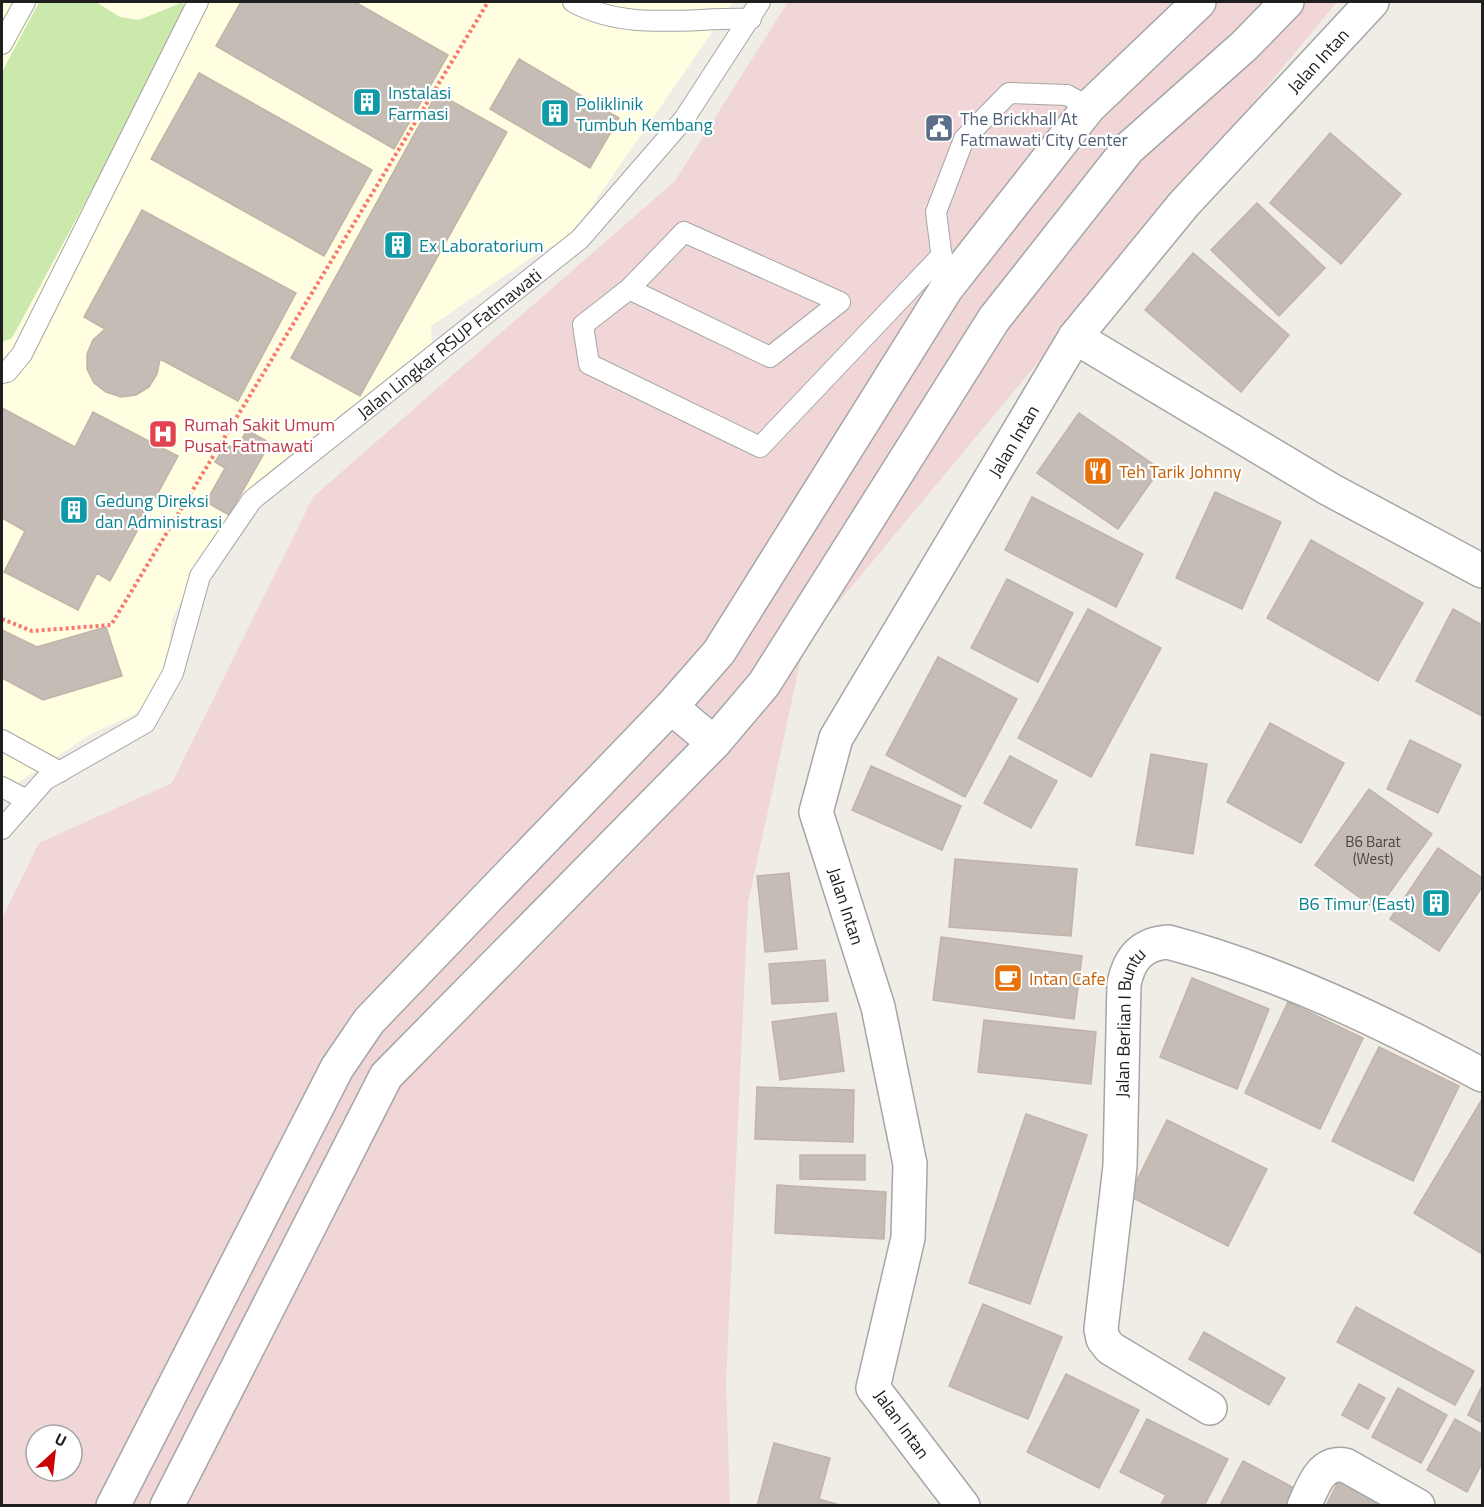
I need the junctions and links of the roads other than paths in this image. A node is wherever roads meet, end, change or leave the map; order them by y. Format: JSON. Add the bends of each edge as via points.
{"nodes":[{"id":1,"x":25,"y":2,"type":"edge"},
{"id":2,"x":198,"y":2,"type":"edge"},
{"id":3,"x":573,"y":2,"type":"edge"},
{"id":4,"x":1199,"y":2,"type":"edge"},
{"id":5,"x":1287,"y":2,"type":"edge"},
{"id":6,"x":1372,"y":2,"type":"edge"},
{"id":7,"x":755,"y":10,"type":"edge"},
{"id":8,"x":2,"y":44,"type":"edge"},
{"id":9,"x":1089,"y":107,"type":"junction"},
{"id":10,"x":942,"y":255,"type":"junction"},
{"id":11,"x":629,"y":289,"type":"junction"},
{"id":12,"x":946,"y":289,"type":"junction"},
{"id":13,"x":1075,"y":337,"type":"junction"},
{"id":14,"x":2,"y":373,"type":"edge"},
{"id":15,"x":1482,"y":571,"type":"edge"},
{"id":16,"x":671,"y":707,"type":"junction"},
{"id":17,"x":2,"y":740,"type":"edge"},
{"id":18,"x":714,"y":743,"type":"junction"},
{"id":19,"x":60,"y":772,"type":"junction"},
{"id":20,"x":2,"y":787,"type":"edge"},
{"id":21,"x":27,"y":800,"type":"junction"},
{"id":22,"x":2,"y":829,"type":"edge"},
{"id":23,"x":1482,"y":1075,"type":"edge"},
{"id":24,"x":1210,"y":1408,"type":"dead end"},
{"id":25,"x":113,"y":1506,"type":"edge"},
{"id":26,"x":167,"y":1506,"type":"edge"},
{"id":27,"x":963,"y":1506,"type":"edge"},
{"id":28,"x":1304,"y":1506,"type":"edge"},
{"id":29,"x":1418,"y":1506,"type":"edge"}],
"edges":[{"from":1,"to":8,"type":"lane"},
{"from":2,"to":14,"type":"lane","via":[[22,354]]},
{"from":3,"to":7,"type":"lane","via":[[593,13],[636,21]]},
{"from":4,"to":9,"type":"street"},
{"from":5,"to":18,"type":"street","via":[[1128,150],[994,319],[764,684]]},
{"from":6,"to":13,"type":"street","name":"Jalan Intan","via":[[1184,204]]},
{"from":7,"to":19,"type":"lane","name":"Jalan Lingkar RSUP Fatmawati","via":[[684,119],[580,239],[252,500],[200,576],[173,673],[145,723]]},
{"from":9,"to":10,"type":"lane","via":[[1067,95],[1009,93],[964,139],[936,212]]},
{"from":9,"to":12,"type":"street"},
{"from":10,"to":11,"type":"lane","via":[[760,447],[589,364],[583,325]]},
{"from":10,"to":12,"type":"lane"},
{"from":11,"to":11,"type":"lane","via":[[770,357],[840,303],[684,232]]},
{"from":12,"to":16,"type":"street","via":[[719,652]]},
{"from":13,"to":15,"type":"street","via":[[1329,489]]},
{"from":13,"to":27,"type":"street","name":"Jalan Intan","via":[[836,738],[816,812],[878,1007],[910,1164],[908,1238],[873,1388]]},
{"from":16,"to":18,"type":"street"},
{"from":16,"to":25,"type":"street","via":[[369,1021],[337,1068]]},
{"from":17,"to":19,"type":"lane"},
{"from":18,"to":26,"type":"street","via":[[386,1076]]},
{"from":19,"to":21,"type":"lane","name":"Jalan Lingkar RSUP Fatmawati","via":[[45,780]]},
{"from":20,"to":21,"type":"lane"},
{"from":21,"to":22,"type":"lane","name":"Jalan Lingkar RSUP Fatmawati"},
{"from":23,"to":24,"type":"street","name":"Jalan Berlian I Buntu","via":[[1294,984],[1240,963],[1167,942],[1138,952],[1124,984],[1120,1166],[1101,1329],[1110,1348]]},
{"from":28,"to":29,"type":"street","via":[[1317,1477],[1337,1464]]}]}
